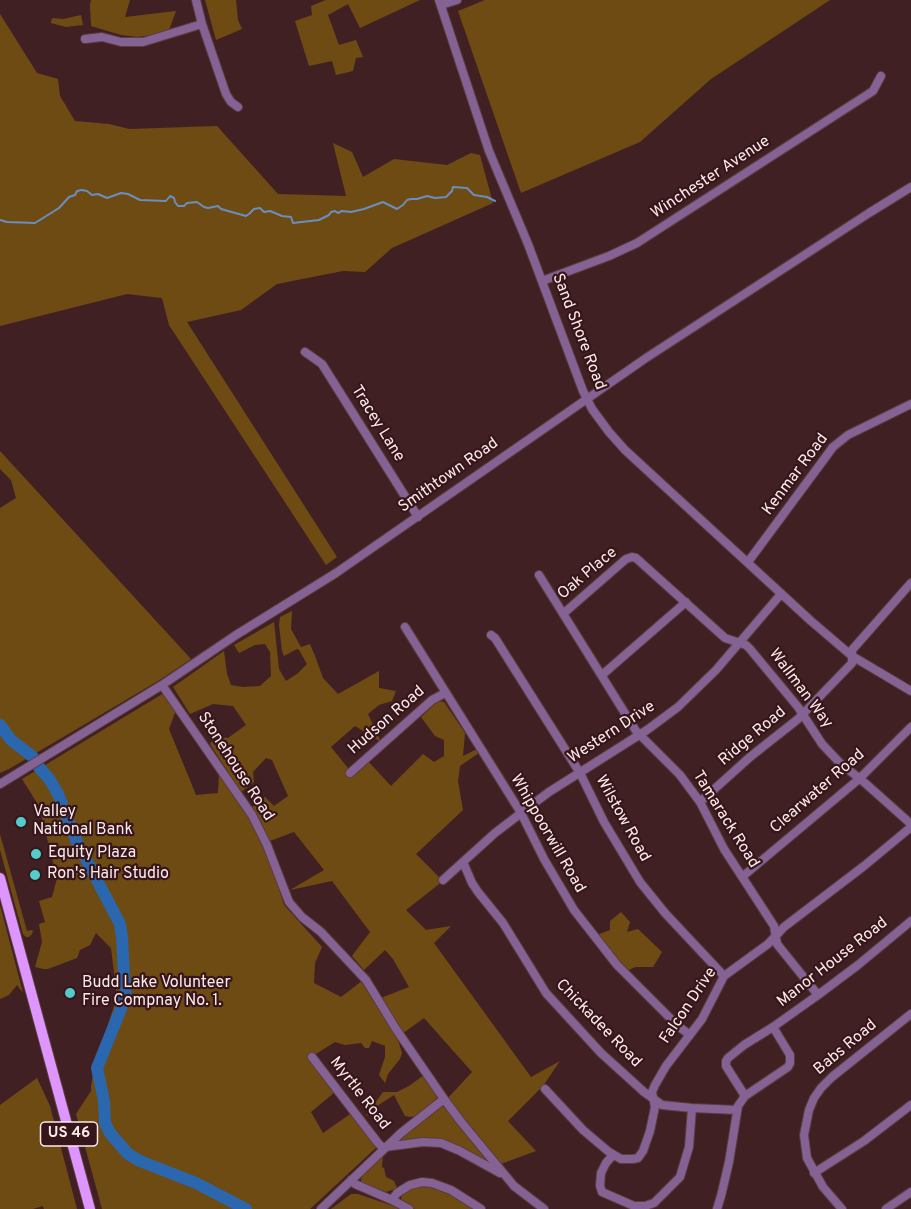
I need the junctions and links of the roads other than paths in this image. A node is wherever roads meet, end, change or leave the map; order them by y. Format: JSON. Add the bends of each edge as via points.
{"nodes":[{"id":1,"x":196,"y":0,"type":"edge"},
{"id":2,"x":457,"y":0,"type":"edge"},
{"id":3,"x":440,"y":3,"type":"edge"},
{"id":4,"x":202,"y":24,"type":"junction"},
{"id":5,"x":85,"y":39,"type":"dead end"},
{"id":6,"x":881,"y":76,"type":"dead end"},
{"id":7,"x":238,"y":107,"type":"dead end"},
{"id":8,"x":911,"y":187,"type":"edge"},
{"id":9,"x":542,"y":281,"type":"junction"},
{"id":10,"x":305,"y":352,"type":"dead end"},
{"id":11,"x":586,"y":398,"type":"junction"},
{"id":12,"x":911,"y":404,"type":"edge"},
{"id":13,"x":418,"y":517,"type":"junction"},
{"id":14,"x":632,"y":557,"type":"joint"},
{"id":15,"x":748,"y":562,"type":"junction"},
{"id":16,"x":539,"y":575,"type":"dead end"},
{"id":17,"x":911,"y":583,"type":"edge"},
{"id":18,"x":781,"y":594,"type":"junction"},
{"id":19,"x":686,"y":602,"type":"junction"},
{"id":20,"x":564,"y":613,"type":"junction"},
{"id":21,"x":405,"y":627,"type":"dead end"},
{"id":22,"x":491,"y":635,"type":"dead end"},
{"id":23,"x":740,"y":643,"type":"junction"},
{"id":24,"x":852,"y":656,"type":"junction"},
{"id":25,"x":602,"y":675,"type":"junction"},
{"id":26,"x":162,"y":685,"type":"junction"},
{"id":27,"x":911,"y":691,"type":"edge"},
{"id":28,"x":445,"y":693,"type":"junction"},
{"id":29,"x":802,"y":714,"type":"junction"},
{"id":30,"x":911,"y":727,"type":"edge"},
{"id":31,"x":640,"y":735,"type":"junction"},
{"id":32,"x":350,"y":773,"type":"dead end"},
{"id":33,"x":580,"y":773,"type":"junction"},
{"id":34,"x":859,"y":779,"type":"junction"},
{"id":35,"x":0,"y":784,"type":"edge"},
{"id":36,"x":700,"y":802,"type":"junction"},
{"id":37,"x":521,"y":813,"type":"junction"},
{"id":38,"x":911,"y":826,"type":"edge"},
{"id":39,"x":463,"y":862,"type":"junction"},
{"id":40,"x":742,"y":877,"type":"junction"},
{"id":41,"x":0,"y":878,"type":"edge"},
{"id":42,"x":443,"y":880,"type":"dead end"},
{"id":43,"x":909,"y":925,"type":"edge"},
{"id":44,"x":776,"y":936,"type":"junction"},
{"id":45,"x":724,"y":976,"type":"junction"},
{"id":46,"x":818,"y":995,"type":"junction"},
{"id":47,"x":911,"y":1014,"type":"edge"},
{"id":48,"x":773,"y":1028,"type":"junction"},
{"id":49,"x":690,"y":1035,"type":"junction"},
{"id":50,"x":312,"y":1057,"type":"dead end"},
{"id":51,"x":545,"y":1089,"type":"dead end"},
{"id":52,"x":745,"y":1096,"type":"junction"},
{"id":53,"x":444,"y":1099,"type":"junction"},
{"id":54,"x":653,"y":1100,"type":"junction"},
{"id":55,"x":911,"y":1105,"type":"edge"},
{"id":56,"x":692,"y":1108,"type":"junction"},
{"id":57,"x":737,"y":1110,"type":"junction"},
{"id":58,"x":384,"y":1148,"type":"junction"},
{"id":59,"x":613,"y":1155,"type":"junction"},
{"id":60,"x":814,"y":1173,"type":"junction"},
{"id":61,"x":504,"y":1175,"type":"junction"},
{"id":62,"x":351,"y":1180,"type":"junction"},
{"id":63,"x":911,"y":1192,"type":"edge"},
{"id":64,"x":392,"y":1200,"type":"junction"},
{"id":65,"x":90,"y":1209,"type":"edge"},
{"id":66,"x":321,"y":1209,"type":"edge"},
{"id":67,"x":409,"y":1209,"type":"edge"},
{"id":68,"x":482,"y":1209,"type":"edge"},
{"id":69,"x":544,"y":1209,"type":"edge"},
{"id":70,"x":717,"y":1209,"type":"edge"},
{"id":71,"x":842,"y":1209,"type":"edge"},
{"id":72,"x":886,"y":1209,"type":"edge"}],
"edges":[{"from":1,"to":4,"type":"street"},
{"from":2,"to":3,"type":"street"},
{"from":3,"to":9,"type":"street","name":"Sand Shore Road","via":[[489,151]]},
{"from":4,"to":5,"type":"street","via":[[144,42]]},
{"from":4,"to":7,"type":"street","via":[[226,94]]},
{"from":6,"to":9,"type":"street","name":"Winchester Avenue","via":[[873,91],[636,243]]},
{"from":8,"to":11,"type":"street","name":"Smithtown Road"},
{"from":9,"to":11,"type":"street","name":"Sand Shore Road"},
{"from":10,"to":13,"type":"street","name":"Tracey Lane","via":[[322,364]]},
{"from":11,"to":13,"type":"street","name":"Smithtown Road"},
{"from":11,"to":15,"type":"street","name":"Sand Shore Road","via":[[619,443]]},
{"from":12,"to":15,"type":"street","name":"Kenmar Road","via":[[848,435],[833,447]]},
{"from":13,"to":26,"type":"street","name":"Smithtown Road"},
{"from":14,"to":19,"type":"street","name":"Wallman Way"},
{"from":14,"to":20,"type":"street","name":"Oak Place"},
{"from":15,"to":18,"type":"street","name":"Sand Shore Road"},
{"from":16,"to":20,"type":"street","name":"Tamarack Road"},
{"from":17,"to":24,"type":"street","name":"Ridge Road","via":[[852,650]]},
{"from":18,"to":23,"type":"street","name":"Western Drive"},
{"from":18,"to":24,"type":"street","name":"Sand Shore Road"},
{"from":19,"to":23,"type":"street","name":"Wallman Way","via":[[726,638]]},
{"from":19,"to":25,"type":"street"},
{"from":20,"to":25,"type":"street","name":"Tamarack Road"},
{"from":21,"to":28,"type":"street","name":"Whippoorwill Road"},
{"from":22,"to":33,"type":"street","name":"Wilstow Road"},
{"from":23,"to":29,"type":"street","name":"Wallman Way","via":[[750,649]]},
{"from":23,"to":31,"type":"street","name":"Western Drive","via":[[678,707]]},
{"from":24,"to":27,"type":"street","name":"Sand Shore Road"},
{"from":24,"to":29,"type":"street","name":"Ridge Road","via":[[852,663]]},
{"from":25,"to":31,"type":"street","name":"Tamarack Road"},
{"from":26,"to":35,"type":"street","name":"Smithtown Road"},
{"from":26,"to":53,"type":"street","name":"Stonehouse Road","via":[[252,815],[289,902],[366,980]]},
{"from":28,"to":32,"type":"street","name":"Hudson Road","via":[[432,700]]},
{"from":28,"to":37,"type":"street","name":"Whippoorwill Road"},
{"from":29,"to":34,"type":"street","name":"Wallman Way","via":[[822,744]]},
{"from":29,"to":36,"type":"street","name":"Ridge Road"},
{"from":30,"to":34,"type":"street","name":"Clearwater Road"},
{"from":31,"to":33,"type":"street","name":"Western Drive"},
{"from":31,"to":36,"type":"street","name":"Tamarack Road","via":[[680,775]]},
{"from":33,"to":37,"type":"street","name":"Western Drive"},
{"from":33,"to":45,"type":"street","name":"Wilstow Road","via":[[640,882]]},
{"from":34,"to":38,"type":"street","name":"Wallman Way"},
{"from":34,"to":40,"type":"street","name":"Clearwater Road"},
{"from":36,"to":40,"type":"street","name":"Tamarack Road"},
{"from":37,"to":39,"type":"street","name":"Western Drive"},
{"from":37,"to":49,"type":"street","name":"Whippoorwill Road","via":[[555,879],[585,924],[617,965]]},
{"from":38,"to":44,"type":"street","name":"Falcon Drive"},
{"from":39,"to":42,"type":"street","name":"Western Drive"},
{"from":39,"to":54,"type":"street","name":"Chickadee Road","via":[[472,883],[503,923],[546,993],[601,1053]]},
{"from":40,"to":44,"type":"street","name":"Tamarack Road","via":[[774,926]]},
{"from":41,"to":65,"type":"main road","number":"US 46"},
{"from":43,"to":46,"type":"street","name":"Manor House Road"},
{"from":44,"to":45,"type":"street","name":"Falcon Drive"},
{"from":44,"to":46,"type":"street","name":"Tamarack Road","via":[[777,944]]},
{"from":45,"to":49,"type":"street","name":"Falcon Drive"},
{"from":46,"to":48,"type":"street","name":"Manor House Road"},
{"from":47,"to":60,"type":"street","name":"Babs Road","via":[[832,1077],[814,1098],[804,1135]]},
{"from":48,"to":52,"type":"street","name":"Manor House Road","via":[[791,1061]]},
{"from":48,"to":52,"type":"street","name":"Manor House Road","via":[[726,1059],[726,1066]]},
{"from":49,"to":54,"type":"street","name":"Falcon Drive","via":[[660,1076],[653,1089]]},
{"from":50,"to":58,"type":"street","name":"Myrtle Road"},
{"from":51,"to":59,"type":"street"},
{"from":52,"to":57,"type":"street","name":"Manor House Road"},
{"from":53,"to":58,"type":"street"},
{"from":53,"to":61,"type":"street"},
{"from":54,"to":56,"type":"street","name":"Chickadee Road","via":[[662,1105]]},
{"from":54,"to":59,"type":"street","name":"Falcon Drive","via":[[654,1110],[641,1155],[633,1160]]},
{"from":55,"to":60,"type":"street"},
{"from":56,"to":57,"type":"street","name":"Chickadee Road"},
{"from":56,"to":59,"type":"street","via":[[689,1148],[681,1177],[654,1203],[634,1206],[602,1192],[601,1173]]},
{"from":57,"to":70,"type":"street","name":"Manor House Road"},
{"from":58,"to":61,"type":"street","via":[[415,1142],[441,1143]]},
{"from":58,"to":62,"type":"street"},
{"from":60,"to":71,"type":"street","name":"Babs Road"},
{"from":61,"to":69,"type":"street"},
{"from":62,"to":64,"type":"street"},
{"from":62,"to":66,"type":"street"},
{"from":63,"to":72,"type":"street"},
{"from":64,"to":67,"type":"street"},
{"from":64,"to":68,"type":"street","via":[[410,1185],[432,1183]]}]}
